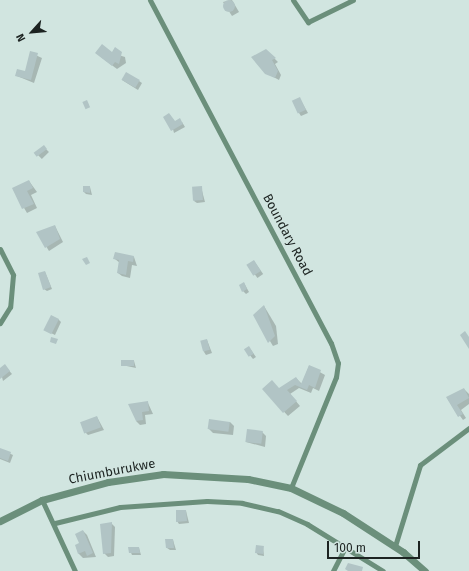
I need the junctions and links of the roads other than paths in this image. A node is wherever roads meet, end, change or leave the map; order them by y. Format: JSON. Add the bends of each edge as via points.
{"nodes":[{"id":1,"x":150,"y":0,"type":"edge"},
{"id":2,"x":293,"y":0,"type":"edge"},
{"id":3,"x":353,"y":0,"type":"edge"},
{"id":4,"x":0,"y":249,"type":"edge"},
{"id":5,"x":0,"y":323,"type":"edge"},
{"id":6,"x":469,"y":428,"type":"edge"},
{"id":7,"x":291,"y":488,"type":"junction"},
{"id":8,"x":42,"y":500,"type":"junction"},
{"id":9,"x":0,"y":521,"type":"edge"},
{"id":10,"x":55,"y":523,"type":"junction"},
{"id":11,"x":346,"y":546,"type":"junction"},
{"id":12,"x":395,"y":546,"type":"junction"},
{"id":13,"x":75,"y":571,"type":"edge"},
{"id":14,"x":333,"y":571,"type":"edge"},
{"id":15,"x":383,"y":571,"type":"edge"},
{"id":16,"x":425,"y":571,"type":"edge"}],
"edges":[{"from":1,"to":7,"type":"street","name":"Boundary Road","via":[[331,343],[338,363],[336,377]]},
{"from":2,"to":3,"type":"street","via":[[308,22]]},
{"from":4,"to":5,"type":"street","via":[[13,275],[10,307]]},
{"from":6,"to":12,"type":"street","via":[[420,465]]},
{"from":7,"to":8,"type":"street","name":"Chiumburukwe","via":[[215,475],[163,474],[108,482]]},
{"from":7,"to":12,"type":"street","name":"Chiumburukwe","via":[[343,513]]},
{"from":8,"to":9,"type":"street","name":"Chiumburukwe"},
{"from":8,"to":10,"type":"street"},
{"from":10,"to":11,"type":"street","via":[[120,507],[207,501],[242,503],[278,511]]},
{"from":10,"to":13,"type":"street"},
{"from":11,"to":14,"type":"street"},
{"from":11,"to":15,"type":"street"},
{"from":12,"to":16,"type":"street","name":"Chiumburukwe"}]}
